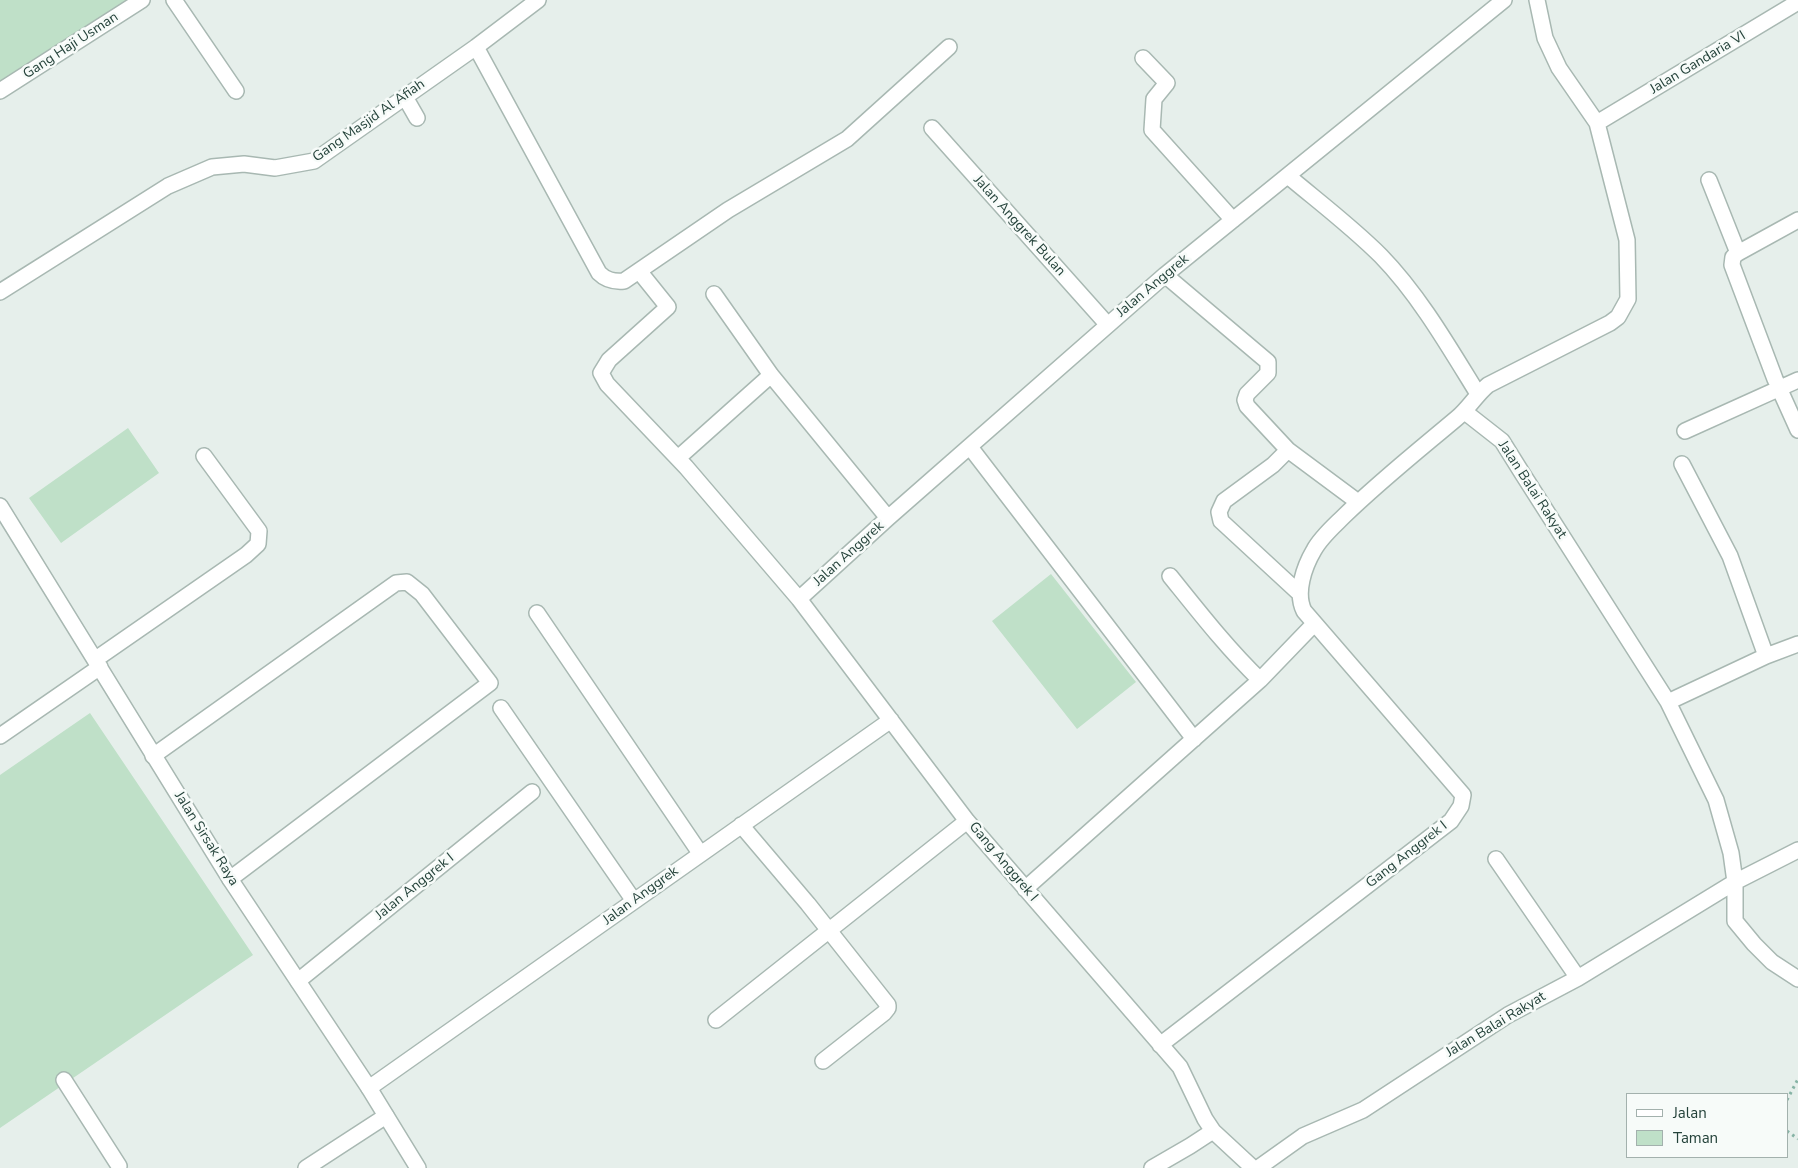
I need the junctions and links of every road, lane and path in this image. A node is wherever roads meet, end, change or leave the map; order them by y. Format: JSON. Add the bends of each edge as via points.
{"nodes":[{"id":1,"x":142,"y":0,"type":"edge"},
{"id":2,"x":174,"y":0,"type":"edge"},
{"id":3,"x":538,"y":0,"type":"edge"},
{"id":4,"x":1504,"y":0,"type":"edge"},
{"id":5,"x":1537,"y":0,"type":"edge"},
{"id":6,"x":1798,"y":2,"type":"edge"},
{"id":7,"x":476,"y":47,"type":"junction"},
{"id":8,"x":949,"y":47,"type":"dead end"},
{"id":9,"x":1143,"y":58,"type":"dead end"},
{"id":10,"x":0,"y":91,"type":"edge"},
{"id":11,"x":236,"y":91,"type":"dead end"},
{"id":12,"x":405,"y":97,"type":"junction"},
{"id":13,"x":417,"y":118,"type":"dead end"},
{"id":14,"x":1597,"y":123,"type":"junction"},
{"id":15,"x":932,"y":128,"type":"dead end"},
{"id":16,"x":1288,"y":176,"type":"junction"},
{"id":17,"x":1709,"y":180,"type":"dead end"},
{"id":18,"x":1233,"y":220,"type":"junction"},
{"id":19,"x":1798,"y":220,"type":"edge"},
{"id":20,"x":1738,"y":253,"type":"junction"},
{"id":21,"x":639,"y":270,"type":"junction"},
{"id":22,"x":1165,"y":275,"type":"junction"},
{"id":23,"x":0,"y":292,"type":"edge"},
{"id":24,"x":714,"y":294,"type":"dead end"},
{"id":25,"x":1107,"y":324,"type":"junction"},
{"id":26,"x":771,"y":375,"type":"junction"},
{"id":27,"x":1798,"y":380,"type":"edge"},
{"id":28,"x":1779,"y":388,"type":"junction"},
{"id":29,"x":1478,"y":394,"type":"junction"},
{"id":30,"x":1465,"y":412,"type":"junction"},
{"id":31,"x":1798,"y":430,"type":"edge"},
{"id":32,"x":1685,"y":431,"type":"dead end"},
{"id":33,"x":970,"y":446,"type":"junction"},
{"id":34,"x":1288,"y":450,"type":"junction"},
{"id":35,"x":204,"y":456,"type":"dead end"},
{"id":36,"x":678,"y":458,"type":"junction"},
{"id":37,"x":1682,"y":464,"type":"dead end"},
{"id":38,"x":1358,"y":502,"type":"junction"},
{"id":39,"x":0,"y":506,"type":"edge"},
{"id":40,"x":888,"y":518,"type":"junction"},
{"id":41,"x":1170,"y":576,"type":"dead end"},
{"id":42,"x":1299,"y":593,"type":"junction"},
{"id":43,"x":799,"y":599,"type":"junction"},
{"id":44,"x":537,"y":613,"type":"dead end"},
{"id":45,"x":1314,"y":624,"type":"junction"},
{"id":46,"x":1798,"y":644,"type":"edge"},
{"id":47,"x":1766,"y":656,"type":"junction"},
{"id":48,"x":98,"y":663,"type":"junction"},
{"id":49,"x":1260,"y":680,"type":"junction"},
{"id":50,"x":1668,"y":702,"type":"junction"},
{"id":51,"x":501,"y":708,"type":"dead end"},
{"id":52,"x":891,"y":720,"type":"junction"},
{"id":53,"x":0,"y":736,"type":"edge"},
{"id":54,"x":1194,"y":739,"type":"junction"},
{"id":55,"x":154,"y":756,"type":"junction"},
{"id":56,"x":532,"y":792,"type":"dead end"},
{"id":57,"x":967,"y":821,"type":"junction"},
{"id":58,"x":741,"y":826,"type":"junction"},
{"id":59,"x":1798,"y":850,"type":"edge"},
{"id":60,"x":700,"y":853,"type":"junction"},
{"id":61,"x":1496,"y":859,"type":"dead end"},
{"id":62,"x":230,"y":879,"type":"junction"},
{"id":63,"x":1735,"y":882,"type":"junction"},
{"id":64,"x":1025,"y":889,"type":"junction"},
{"id":65,"x":634,"y":901,"type":"junction"},
{"id":66,"x":830,"y":931,"type":"junction"},
{"id":67,"x":1578,"y":978,"type":"junction"},
{"id":68,"x":1798,"y":980,"type":"edge"},
{"id":69,"x":298,"y":981,"type":"junction"},
{"id":70,"x":716,"y":1020,"type":"dead end"},
{"id":71,"x":1160,"y":1045,"type":"junction"},
{"id":72,"x":824,"y":1061,"type":"dead end"},
{"id":73,"x":1798,"y":1079,"type":"edge"},
{"id":74,"x":64,"y":1080,"type":"dead end"},
{"id":75,"x":369,"y":1088,"type":"junction"},
{"id":76,"x":1788,"y":1098,"type":"edge"},
{"id":77,"x":386,"y":1116,"type":"junction"},
{"id":78,"x":1213,"y":1131,"type":"junction"},
{"id":79,"x":1788,"y":1131,"type":"edge"},
{"id":80,"x":1798,"y":1139,"type":"edge"},
{"id":81,"x":119,"y":1167,"type":"edge"},
{"id":82,"x":306,"y":1168,"type":"edge"},
{"id":83,"x":418,"y":1168,"type":"edge"},
{"id":84,"x":1152,"y":1168,"type":"edge"},
{"id":85,"x":1253,"y":1168,"type":"edge"},
{"id":86,"x":1258,"y":1168,"type":"edge"}],
"edges":[{"from":1,"to":10,"type":"street","name":"Gang Haji Usman"},
{"from":2,"to":11,"type":"street"},
{"from":3,"to":7,"type":"street","name":"Gang Masjid Al Afiah"},
{"from":4,"to":16,"type":"street","name":"Jalan Anggrek"},
{"from":5,"to":14,"type":"street","via":[[1545,38],[1559,68]]},
{"from":6,"to":14,"type":"street","name":"Jalan Gandaria VI"},
{"from":7,"to":12,"type":"street","name":"Gang Masjid Al Afiah"},
{"from":7,"to":21,"type":"street","via":[[599,272],[604,278],[617,282]]},
{"from":8,"to":21,"type":"street","via":[[847,139],[728,210]]},
{"from":9,"to":18,"type":"street","via":[[1168,83],[1154,99],[1152,130]]},
{"from":12,"to":13,"type":"street"},
{"from":12,"to":23,"type":"street","name":"Gang Masjid Al Afiah","via":[[314,161],[275,168],[244,164],[212,167],[168,186]]},
{"from":14,"to":29,"type":"street","via":[[1627,240],[1628,299],[1618,317],[1610,323],[1488,385]]},
{"from":15,"to":25,"type":"street","name":"Jalan Anggrek Bulan"},
{"from":16,"to":18,"type":"street","name":"Jalan Anggrek"},
{"from":16,"to":29,"type":"street","via":[[1382,257],[1424,309]]},
{"from":17,"to":20,"type":"street"},
{"from":18,"to":22,"type":"street","name":"Jalan Anggrek"},
{"from":19,"to":20,"type":"street"},
{"from":20,"to":28,"type":"street","via":[[1732,265]]},
{"from":21,"to":36,"type":"street","via":[[668,307],[608,360],[601,373],[607,384]]},
{"from":22,"to":25,"type":"street","name":"Jalan Anggrek"},
{"from":22,"to":34,"type":"street","via":[[1268,362],[1268,373],[1245,400]]},
{"from":24,"to":26,"type":"street"},
{"from":25,"to":33,"type":"street","name":"Jalan Anggrek"},
{"from":26,"to":36,"type":"street"},
{"from":26,"to":40,"type":"street"},
{"from":27,"to":28,"type":"street"},
{"from":28,"to":31,"type":"street"},
{"from":28,"to":32,"type":"street"},
{"from":29,"to":30,"type":"street"},
{"from":30,"to":38,"type":"street"},
{"from":30,"to":50,"type":"street","name":"Jalan Balai Rakyat","via":[[1492,432],[1509,450]]},
{"from":33,"to":40,"type":"street","name":"Jalan Anggrek"},
{"from":33,"to":54,"type":"street"},
{"from":34,"to":38,"type":"street"},
{"from":34,"to":42,"type":"street","via":[[1224,501],[1219,512],[1221,521]]},
{"from":35,"to":48,"type":"street","via":[[258,531],[258,544]]},
{"from":36,"to":43,"type":"street"},
{"from":37,"to":47,"type":"street","via":[[1730,556]]},
{"from":38,"to":42,"type":"street","via":[[1314,549]]},
{"from":39,"to":48,"type":"street","name":"Jalan Sirsak Raya"},
{"from":40,"to":43,"type":"street","name":"Jalan Anggrek"},
{"from":41,"to":49,"type":"street"},
{"from":42,"to":45,"type":"street","via":[[1300,604]]},
{"from":43,"to":52,"type":"street"},
{"from":44,"to":60,"type":"street"},
{"from":45,"to":49,"type":"street"},
{"from":45,"to":71,"type":"street","name":"Gang Anggrek I","via":[[1463,795],[1461,806],[1451,821]]},
{"from":46,"to":47,"type":"street"},
{"from":47,"to":50,"type":"street"},
{"from":48,"to":53,"type":"street"},
{"from":48,"to":55,"type":"street","name":"Jalan Sirsak Raya"},
{"from":49,"to":54,"type":"street"},
{"from":50,"to":63,"type":"street","name":"Jalan Balai Rakyat","via":[[1716,800],[1731,853]]},
{"from":51,"to":65,"type":"street"},
{"from":52,"to":57,"type":"street","name":"Gang Anggrek I"},
{"from":52,"to":58,"type":"street","name":"Jalan Anggrek"},
{"from":54,"to":64,"type":"street"},
{"from":55,"to":62,"type":"street","name":"Jalan Sirsak Raya"},
{"from":55,"to":62,"type":"street","via":[[396,583],[407,582],[422,594],[490,683]]},
{"from":56,"to":69,"type":"street","name":"Jalan Anggrek I"},
{"from":57,"to":64,"type":"street","name":"Gang Anggrek I"},
{"from":57,"to":66,"type":"street"},
{"from":58,"to":60,"type":"street","name":"Jalan Anggrek"},
{"from":58,"to":66,"type":"street"},
{"from":59,"to":63,"type":"street","name":"Jalan Balai Rakyat"},
{"from":60,"to":65,"type":"street","name":"Jalan Anggrek"},
{"from":61,"to":67,"type":"street"},
{"from":62,"to":69,"type":"street","name":"Jalan Sirsak Raya"},
{"from":63,"to":67,"type":"street","name":"Jalan Balai Rakyat"},
{"from":63,"to":68,"type":"street","via":[[1735,921],[1772,962]]},
{"from":64,"to":71,"type":"street","name":"Gang Anggrek I"},
{"from":65,"to":75,"type":"street","name":"Jalan Anggrek"},
{"from":66,"to":70,"type":"street"},
{"from":66,"to":72,"type":"street","via":[[888,1008]]},
{"from":67,"to":86,"type":"street","name":"Jalan Balai Rakyat","via":[[1508,1015],[1363,1110],[1303,1136]]},
{"from":69,"to":75,"type":"street","name":"Jalan Sirsak Raya"},
{"from":71,"to":78,"type":"street","name":"Gang Anggrek I","via":[[1180,1067]]},
{"from":73,"to":76,"type":"path"},
{"from":74,"to":81,"type":"street"},
{"from":75,"to":77,"type":"street","name":"Jalan Sirsak Raya"},
{"from":77,"to":82,"type":"street"},
{"from":77,"to":83,"type":"street","name":"Jalan Sirsak Raya"},
{"from":78,"to":84,"type":"street"},
{"from":78,"to":85,"type":"street"},
{"from":79,"to":80,"type":"path"}]}
